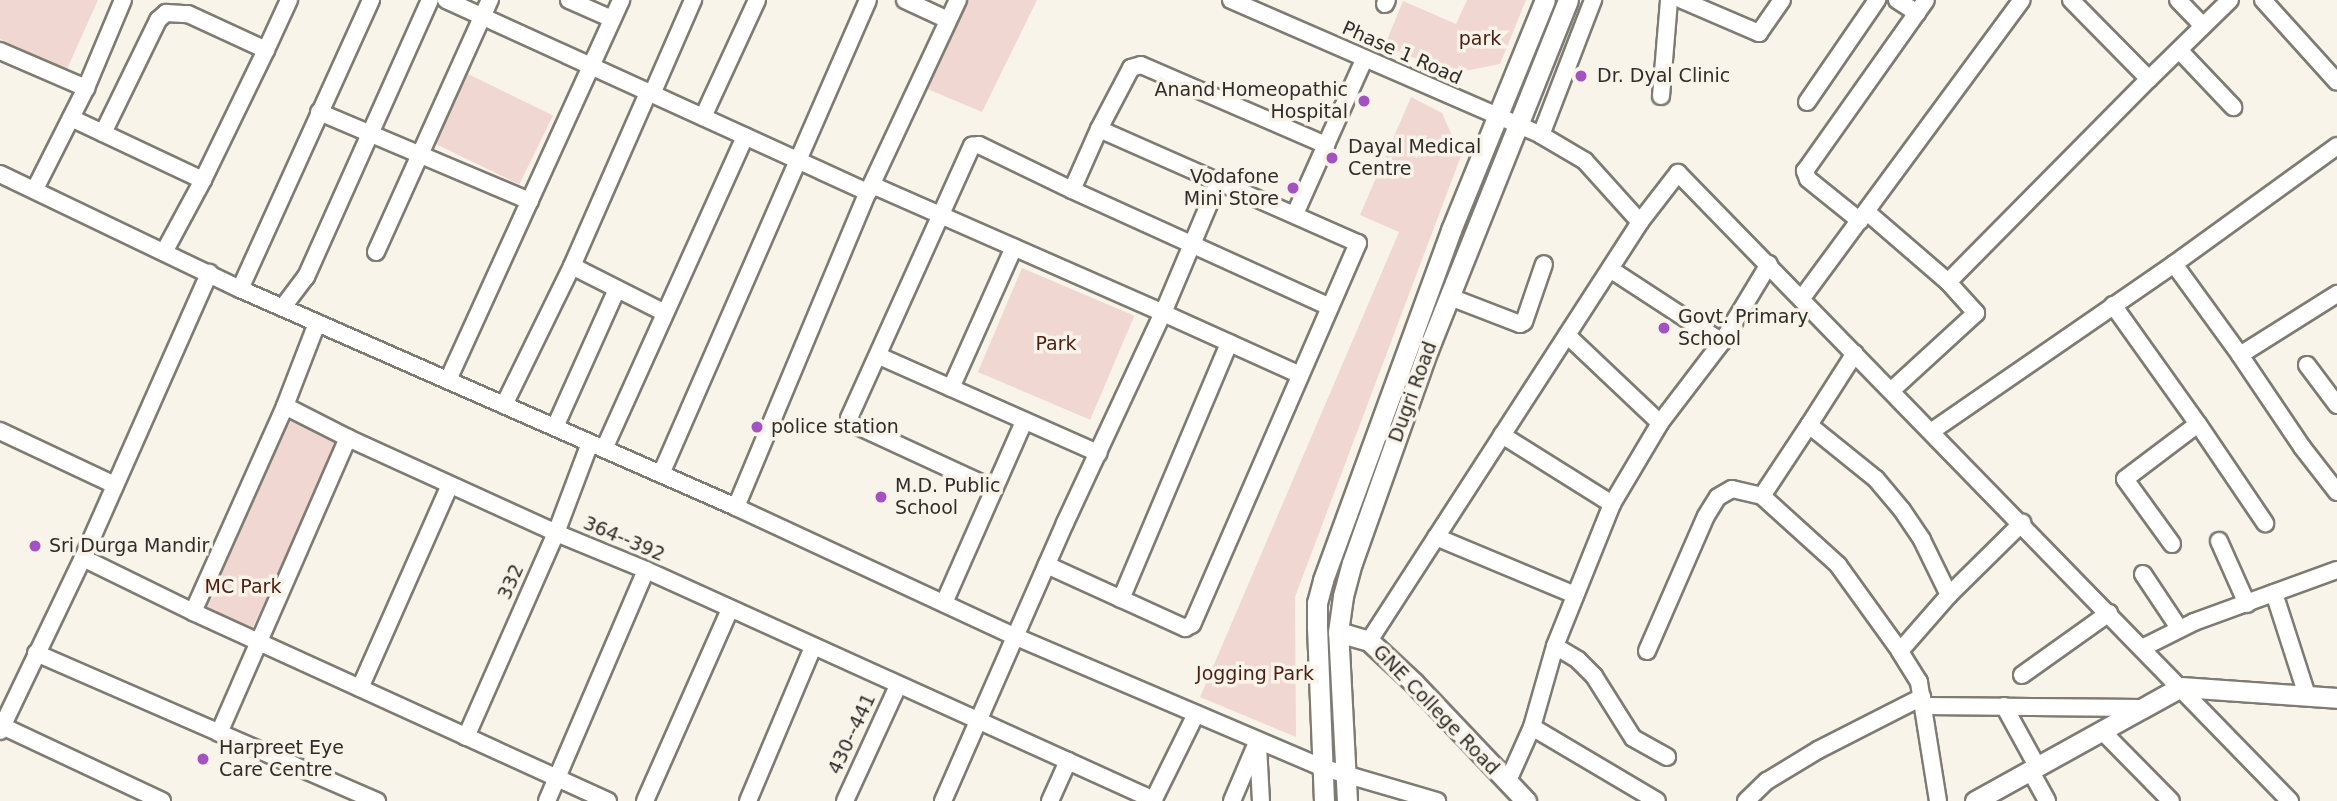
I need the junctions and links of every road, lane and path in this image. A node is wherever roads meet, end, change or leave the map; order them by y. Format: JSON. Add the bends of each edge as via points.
{"nodes":[{"id":1,"x":123,"y":0,"type":"edge"},
{"id":2,"x":289,"y":0,"type":"edge"},
{"id":3,"x":371,"y":0,"type":"edge"},
{"id":4,"x":430,"y":0,"type":"edge"},
{"id":5,"x":446,"y":0,"type":"edge"},
{"id":6,"x":490,"y":0,"type":"edge"},
{"id":7,"x":569,"y":0,"type":"edge"},
{"id":8,"x":621,"y":0,"type":"edge"},
{"id":9,"x":693,"y":0,"type":"edge"},
{"id":10,"x":757,"y":0,"type":"edge"},
{"id":11,"x":869,"y":0,"type":"edge"},
{"id":12,"x":905,"y":0,"type":"edge"},
{"id":13,"x":958,"y":0,"type":"edge"},
{"id":14,"x":1231,"y":0,"type":"edge"},
{"id":15,"x":1545,"y":0,"type":"edge"},
{"id":16,"x":1569,"y":0,"type":"edge"},
{"id":17,"x":1593,"y":0,"type":"edge"},
{"id":18,"x":1670,"y":0,"type":"edge"},
{"id":19,"x":1682,"y":0,"type":"edge"},
{"id":20,"x":1782,"y":0,"type":"edge"},
{"id":21,"x":1877,"y":0,"type":"edge"},
{"id":22,"x":1898,"y":0,"type":"edge"},
{"id":23,"x":2022,"y":0,"type":"edge"},
{"id":24,"x":2071,"y":0,"type":"edge"},
{"id":25,"x":2178,"y":0,"type":"edge"},
{"id":26,"x":2230,"y":0,"type":"edge"},
{"id":27,"x":2263,"y":0,"type":"edge"},
{"id":28,"x":1922,"y":6,"type":"edge"},
{"id":29,"x":482,"y":17,"type":"junction"},
{"id":30,"x":612,"y":19,"type":"junction"},
{"id":31,"x":948,"y":20,"type":"junction"},
{"id":32,"x":2203,"y":26,"type":"junction"},
{"id":33,"x":266,"y":50,"type":"junction"},
{"id":34,"x":2179,"y":50,"type":"junction"},
{"id":35,"x":0,"y":51,"type":"edge"},
{"id":36,"x":1364,"y":60,"type":"junction"},
{"id":37,"x":591,"y":67,"type":"junction"},
{"id":38,"x":2149,"y":79,"type":"junction"},
{"id":39,"x":2337,"y":82,"type":"edge"},
{"id":40,"x":86,"y":88,"type":"junction"},
{"id":41,"x":650,"y":93,"type":"junction"},
{"id":42,"x":1661,"y":96,"type":"dead end"},
{"id":43,"x":1807,"y":102,"type":"dead end"},
{"id":44,"x":2233,"y":107,"type":"dead end"},
{"id":45,"x":319,"y":112,"type":"junction"},
{"id":46,"x":703,"y":117,"type":"junction"},
{"id":47,"x":1497,"y":117,"type":"junction"},
{"id":48,"x":71,"y":118,"type":"junction"},
{"id":49,"x":1518,"y":126,"type":"junction"},
{"id":50,"x":1099,"y":130,"type":"junction"},
{"id":51,"x":103,"y":133,"type":"junction"},
{"id":52,"x":370,"y":134,"type":"junction"},
{"id":53,"x":1541,"y":135,"type":"junction"},
{"id":54,"x":745,"y":136,"type":"junction"},
{"id":55,"x":1326,"y":145,"type":"junction"},
{"id":56,"x":2337,"y":145,"type":"edge"},
{"id":57,"x":418,"y":154,"type":"junction"},
{"id":58,"x":798,"y":160,"type":"junction"},
{"id":59,"x":0,"y":174,"type":"edge"},
{"id":60,"x":203,"y":180,"type":"junction"},
{"id":61,"x":1218,"y":183,"type":"junction"},
{"id":62,"x":870,"y":188,"type":"junction"},
{"id":63,"x":35,"y":189,"type":"junction"},
{"id":64,"x":1072,"y":190,"type":"junction"},
{"id":65,"x":530,"y":201,"type":"junction"},
{"id":66,"x":1295,"y":214,"type":"junction"},
{"id":67,"x":942,"y":216,"type":"junction"},
{"id":68,"x":1863,"y":216,"type":"junction"},
{"id":69,"x":1640,"y":222,"type":"junction"},
{"id":70,"x":1192,"y":246,"type":"junction"},
{"id":71,"x":1014,"y":247,"type":"junction"},
{"id":72,"x":164,"y":252,"type":"junction"},
{"id":73,"x":376,"y":252,"type":"dead end"},
{"id":74,"x":1544,"y":264,"type":"dead end"},
{"id":75,"x":1769,"y":264,"type":"junction"},
{"id":76,"x":2174,"y":264,"type":"junction"},
{"id":77,"x":572,"y":266,"type":"junction"},
{"id":78,"x":1610,"y":269,"type":"junction"},
{"id":79,"x":209,"y":273,"type":"junction"},
{"id":80,"x":1948,"y":282,"type":"junction"},
{"id":81,"x":240,"y":289,"type":"junction"},
{"id":82,"x":617,"y":289,"type":"junction"},
{"id":83,"x":2337,"y":294,"type":"edge"},
{"id":84,"x":1450,"y":297,"type":"junction"},
{"id":85,"x":1802,"y":298,"type":"junction"},
{"id":86,"x":2113,"y":305,"type":"junction"},
{"id":87,"x":283,"y":307,"type":"junction"},
{"id":88,"x":1330,"y":307,"type":"junction"},
{"id":89,"x":665,"y":313,"type":"junction"},
{"id":90,"x":1163,"y":313,"type":"junction"},
{"id":91,"x":317,"y":323,"type":"junction"},
{"id":92,"x":1567,"y":335,"type":"junction"},
{"id":93,"x":1722,"y":342,"type":"junction"},
{"id":94,"x":1229,"y":343,"type":"junction"},
{"id":95,"x":1855,"y":353,"type":"junction"},
{"id":96,"x":2240,"y":355,"type":"junction"},
{"id":97,"x":878,"y":356,"type":"junction"},
{"id":98,"x":2308,"y":365,"type":"dead end"},
{"id":99,"x":1300,"y":375,"type":"junction"},
{"id":100,"x":448,"y":380,"type":"junction"},
{"id":101,"x":951,"y":388,"type":"junction"},
{"id":102,"x":1892,"y":390,"type":"junction"},
{"id":103,"x":505,"y":405,"type":"junction"},
{"id":104,"x":2337,"y":405,"type":"edge"},
{"id":105,"x":285,"y":406,"type":"junction"},
{"id":106,"x":1024,"y":422,"type":"junction"},
{"id":107,"x":1660,"y":423,"type":"junction"},
{"id":108,"x":2198,"y":424,"type":"junction"},
{"id":109,"x":1809,"y":425,"type":"junction"},
{"id":110,"x":555,"y":427,"type":"junction"},
{"id":111,"x":0,"y":431,"type":"edge"},
{"id":112,"x":1932,"y":431,"type":"junction"},
{"id":113,"x":1502,"y":435,"type":"junction"},
{"id":114,"x":348,"y":438,"type":"junction"},
{"id":115,"x":597,"y":446,"type":"junction"},
{"id":116,"x":1098,"y":453,"type":"junction"},
{"id":117,"x":661,"y":474,"type":"junction"},
{"id":118,"x":116,"y":485,"type":"junction"},
{"id":119,"x":450,"y":485,"type":"junction"},
{"id":120,"x":994,"y":489,"type":"junction"},
{"id":121,"x":2337,"y":492,"type":"edge"},
{"id":122,"x":1762,"y":496,"type":"junction"},
{"id":123,"x":1612,"y":504,"type":"junction"},
{"id":124,"x":736,"y":507,"type":"junction"},
{"id":125,"x":2022,"y":523,"type":"junction"},
{"id":126,"x":2265,"y":523,"type":"dead end"},
{"id":127,"x":555,"y":533,"type":"junction"},
{"id":128,"x":1436,"y":537,"type":"junction"},
{"id":129,"x":2219,"y":541,"type":"dead end"},
{"id":130,"x":2172,"y":544,"type":"dead end"},
{"id":131,"x":83,"y":558,"type":"junction"},
{"id":132,"x":1047,"y":565,"type":"junction"},
{"id":133,"x":646,"y":570,"type":"junction"},
{"id":134,"x":2336,"y":573,"type":"edge"},
{"id":135,"x":2143,"y":574,"type":"dead end"},
{"id":136,"x":2274,"y":593,"type":"junction"},
{"id":137,"x":1575,"y":595,"type":"junction"},
{"id":138,"x":1949,"y":595,"type":"junction"},
{"id":139,"x":1121,"y":599,"type":"junction"},
{"id":140,"x":944,"y":603,"type":"junction"},
{"id":141,"x":2247,"y":604,"type":"junction"},
{"id":142,"x":730,"y":609,"type":"junction"},
{"id":143,"x":192,"y":612,"type":"junction"},
{"id":144,"x":2109,"y":613,"type":"junction"},
{"id":145,"x":2179,"y":628,"type":"junction"},
{"id":146,"x":1339,"y":632,"type":"junction"},
{"id":147,"x":1014,"y":636,"type":"junction"},
{"id":148,"x":1369,"y":641,"type":"junction"},
{"id":149,"x":258,"y":642,"type":"junction"},
{"id":150,"x":1555,"y":646,"type":"junction"},
{"id":151,"x":813,"y":647,"type":"junction"},
{"id":152,"x":2143,"y":648,"type":"junction"},
{"id":153,"x":1900,"y":651,"type":"junction"},
{"id":154,"x":1647,"y":652,"type":"dead end"},
{"id":155,"x":36,"y":653,"type":"junction"},
{"id":156,"x":2022,"y":675,"type":"dead end"},
{"id":157,"x":898,"y":686,"type":"junction"},
{"id":158,"x":2181,"y":687,"type":"junction"},
{"id":159,"x":360,"y":688,"type":"junction"},
{"id":160,"x":2307,"y":695,"type":"junction"},
{"id":161,"x":2337,"y":698,"type":"edge"},
{"id":162,"x":1923,"y":701,"type":"junction"},
{"id":163,"x":2004,"y":706,"type":"junction"},
{"id":164,"x":2141,"y":708,"type":"junction"},
{"id":165,"x":1196,"y":713,"type":"junction"},
{"id":166,"x":979,"y":720,"type":"junction"},
{"id":167,"x":1,"y":727,"type":"edge"},
{"id":168,"x":1532,"y":727,"type":"junction"},
{"id":169,"x":2102,"y":731,"type":"junction"},
{"id":170,"x":219,"y":733,"type":"junction"},
{"id":171,"x":467,"y":737,"type":"junction"},
{"id":172,"x":1258,"y":740,"type":"junction"},
{"id":173,"x":1667,"y":757,"type":"dead end"},
{"id":174,"x":1068,"y":761,"type":"junction"},
{"id":175,"x":1324,"y":768,"type":"junction"},
{"id":176,"x":2033,"y":768,"type":"junction"},
{"id":177,"x":1347,"y":776,"type":"junction"},
{"id":178,"x":555,"y":777,"type":"junction"},
{"id":179,"x":1507,"y":783,"type":"junction"},
{"id":180,"x":1153,"y":800,"type":"edge"},
{"id":181,"x":162,"y":801,"type":"edge"},
{"id":182,"x":377,"y":801,"type":"edge"},
{"id":183,"x":547,"y":801,"type":"edge"},
{"id":184,"x":608,"y":801,"type":"edge"},
{"id":185,"x":645,"y":801,"type":"edge"},
{"id":186,"x":748,"y":801,"type":"edge"},
{"id":187,"x":845,"y":801,"type":"edge"},
{"id":188,"x":943,"y":801,"type":"edge"},
{"id":189,"x":1050,"y":801,"type":"edge"},
{"id":190,"x":1232,"y":801,"type":"edge"},
{"id":191,"x":1261,"y":801,"type":"edge"},
{"id":192,"x":1324,"y":801,"type":"edge"},
{"id":193,"x":1347,"y":801,"type":"edge"},
{"id":194,"x":1437,"y":801,"type":"edge"},
{"id":195,"x":1526,"y":801,"type":"edge"},
{"id":196,"x":1657,"y":801,"type":"edge"},
{"id":197,"x":1746,"y":801,"type":"edge"},
{"id":198,"x":1938,"y":801,"type":"edge"},
{"id":199,"x":1977,"y":801,"type":"edge"},
{"id":200,"x":2047,"y":801,"type":"edge"},
{"id":201,"x":2171,"y":801,"type":"edge"},
{"id":202,"x":2290,"y":801,"type":"edge"}],
"edges":[{"from":1,"to":40,"type":"street"},
{"from":2,"to":33,"type":"street"},
{"from":3,"to":45,"type":"street"},
{"from":4,"to":52,"type":"street"},
{"from":5,"to":29,"type":"street"},
{"from":6,"to":29,"type":"street"},
{"from":7,"to":30,"type":"street"},
{"from":8,"to":30,"type":"street"},
{"from":9,"to":41,"type":"street"},
{"from":10,"to":46,"type":"street"},
{"from":11,"to":58,"type":"street"},
{"from":12,"to":31,"type":"street"},
{"from":13,"to":31,"type":"street"},
{"from":14,"to":36,"type":"street","name":"Phase 1 Road"},
{"from":15,"to":47,"type":"street","name":"Dugri Road"},
{"from":16,"to":49,"type":"street","name":"Dugri Road"},
{"from":17,"to":53,"type":"street"},
{"from":18,"to":42,"type":"street"},
{"from":19,"to":20,"type":"street","via":[[1759,33]]},
{"from":21,"to":43,"type":"street"},
{"from":22,"to":28,"type":"street"},
{"from":23,"to":68,"type":"street"},
{"from":24,"to":38,"type":"street"},
{"from":25,"to":32,"type":"street"},
{"from":26,"to":32,"type":"street"},
{"from":27,"to":39,"type":"street"},
{"from":28,"to":68,"type":"street","via":[[1805,171],[1808,179]]},
{"from":29,"to":37,"type":"street"},
{"from":29,"to":57,"type":"street"},
{"from":30,"to":37,"type":"street"},
{"from":31,"to":62,"type":"street"},
{"from":32,"to":34,"type":"street"},
{"from":33,"to":51,"type":"street","via":[[188,14],[166,13],[158,20]]},
{"from":33,"to":60,"type":"street"},
{"from":34,"to":38,"type":"street"},
{"from":34,"to":44,"type":"street"},
{"from":35,"to":40,"type":"street"},
{"from":36,"to":47,"type":"street","name":"Phase 1 Road"},
{"from":36,"to":55,"type":"street"},
{"from":37,"to":41,"type":"street"},
{"from":37,"to":65,"type":"street"},
{"from":38,"to":80,"type":"street"},
{"from":40,"to":48,"type":"street"},
{"from":41,"to":46,"type":"street"},
{"from":41,"to":77,"type":"street"},
{"from":45,"to":52,"type":"street"},
{"from":45,"to":81,"type":"street"},
{"from":46,"to":54,"type":"street"},
{"from":47,"to":49,"type":"street","name":"Phase 1 Road"},
{"from":47,"to":175,"type":"street","name":"Dugri Road","via":[[1323,580],[1317,628]]},
{"from":48,"to":51,"type":"street"},
{"from":48,"to":63,"type":"street"},
{"from":49,"to":53,"type":"street","name":"Phase 1 Road"},
{"from":49,"to":84,"type":"street","name":"Dugri Road"},
{"from":50,"to":55,"type":"street","via":[[1130,68],[1141,65]]},
{"from":50,"to":61,"type":"street"},
{"from":50,"to":64,"type":"street"},
{"from":51,"to":60,"type":"street"},
{"from":52,"to":57,"type":"street"},
{"from":52,"to":87,"type":"street","via":[[306,277]]},
{"from":53,"to":69,"type":"street","name":"Phase 1 Road","via":[[1585,161]]},
{"from":54,"to":58,"type":"street"},
{"from":54,"to":89,"type":"street","name":"332"},
{"from":55,"to":66,"type":"street"},
{"from":56,"to":76,"type":"street"},
{"from":57,"to":65,"type":"street"},
{"from":57,"to":73,"type":"street"},
{"from":58,"to":62,"type":"street"},
{"from":58,"to":117,"type":"street"},
{"from":59,"to":63,"type":"street"},
{"from":60,"to":72,"type":"street"},
{"from":61,"to":66,"type":"street"},
{"from":61,"to":70,"type":"street"},
{"from":62,"to":67,"type":"street"},
{"from":62,"to":124,"type":"street"},
{"from":63,"to":72,"type":"street"},
{"from":64,"to":67,"type":"street","via":[[975,144]]},
{"from":64,"to":70,"type":"street"},
{"from":65,"to":100,"type":"street"},
{"from":66,"to":88,"type":"street","via":[[1358,243]]},
{"from":67,"to":71,"type":"street"},
{"from":67,"to":97,"type":"street"},
{"from":68,"to":80,"type":"street"},
{"from":68,"to":85,"type":"street"},
{"from":69,"to":75,"type":"street","via":[[1675,174],[1681,174]]},
{"from":69,"to":78,"type":"street"},
{"from":70,"to":88,"type":"street"},
{"from":70,"to":90,"type":"street"},
{"from":71,"to":90,"type":"street"},
{"from":71,"to":101,"type":"street"},
{"from":72,"to":79,"type":"street"},
{"from":74,"to":84,"type":"street","via":[[1520,324]]},
{"from":75,"to":85,"type":"street"},
{"from":75,"to":93,"type":"street"},
{"from":76,"to":86,"type":"street"},
{"from":76,"to":96,"type":"street"},
{"from":77,"to":82,"type":"street"},
{"from":77,"to":103,"type":"street"},
{"from":78,"to":92,"type":"street"},
{"from":78,"to":93,"type":"street"},
{"from":79,"to":81,"type":"street"},
{"from":79,"to":118,"type":"street"},
{"from":80,"to":102,"type":"street","via":[[1973,308],[1974,317]]},
{"from":81,"to":87,"type":"street"},
{"from":82,"to":89,"type":"street"},
{"from":82,"to":110,"type":"street"},
{"from":83,"to":96,"type":"street"},
{"from":84,"to":146,"type":"street","name":"Dugri Road","via":[[1352,563]]},
{"from":85,"to":95,"type":"street"},
{"from":86,"to":108,"type":"street"},
{"from":86,"to":112,"type":"street"},
{"from":87,"to":91,"type":"street"},
{"from":88,"to":99,"type":"street"},
{"from":89,"to":115,"type":"street","name":"332"},
{"from":90,"to":94,"type":"street"},
{"from":90,"to":116,"type":"street"},
{"from":91,"to":100,"type":"street"},
{"from":91,"to":105,"type":"street"},
{"from":92,"to":107,"type":"street"},
{"from":92,"to":113,"type":"street"},
{"from":93,"to":107,"type":"street"},
{"from":94,"to":99,"type":"street"},
{"from":94,"to":139,"type":"street"},
{"from":95,"to":102,"type":"street"},
{"from":95,"to":109,"type":"street"},
{"from":96,"to":121,"type":"street"},
{"from":97,"to":101,"type":"street"},
{"from":97,"to":120,"type":"street","via":[[850,421]]},
{"from":98,"to":104,"type":"street"},
{"from":99,"to":139,"type":"street","via":[[1192,624],[1185,628]]},
{"from":100,"to":103,"type":"street"},
{"from":101,"to":106,"type":"street"},
{"from":102,"to":112,"type":"street"},
{"from":103,"to":110,"type":"street"},
{"from":105,"to":114,"type":"street","name":"364--392"},
{"from":105,"to":143,"type":"street"},
{"from":106,"to":116,"type":"street"},
{"from":106,"to":120,"type":"street"},
{"from":107,"to":123,"type":"street"},
{"from":108,"to":126,"type":"street"},
{"from":108,"to":130,"type":"street","via":[[2125,479]]},
{"from":109,"to":122,"type":"street"},
{"from":109,"to":138,"type":"street","via":[[1876,479],[1902,510]]},
{"from":110,"to":115,"type":"street"},
{"from":111,"to":118,"type":"street"},
{"from":112,"to":125,"type":"street"},
{"from":113,"to":123,"type":"street"},
{"from":113,"to":128,"type":"street"},
{"from":114,"to":119,"type":"street","name":"364--392"},
{"from":114,"to":149,"type":"street"},
{"from":115,"to":117,"type":"street"},
{"from":115,"to":127,"type":"street","name":"332"},
{"from":116,"to":132,"type":"street"},
{"from":117,"to":124,"type":"street"},
{"from":118,"to":131,"type":"street"},
{"from":119,"to":127,"type":"street","name":"364--392"},
{"from":119,"to":159,"type":"street"},
{"from":120,"to":140,"type":"street"},
{"from":122,"to":153,"type":"street","via":[[1838,565]]},
{"from":122,"to":154,"type":"street","via":[[1731,489],[1718,498]]},
{"from":123,"to":137,"type":"street"},
{"from":124,"to":140,"type":"street"},
{"from":125,"to":138,"type":"street"},
{"from":125,"to":144,"type":"street"},
{"from":127,"to":133,"type":"street","name":"364--392"},
{"from":127,"to":171,"type":"street","name":"332"},
{"from":128,"to":137,"type":"street"},
{"from":128,"to":148,"type":"street"},
{"from":129,"to":141,"type":"street"},
{"from":131,"to":143,"type":"street"},
{"from":131,"to":155,"type":"street"},
{"from":132,"to":139,"type":"street"},
{"from":132,"to":147,"type":"street"},
{"from":133,"to":142,"type":"street","name":"364--392"},
{"from":133,"to":178,"type":"street"},
{"from":134,"to":136,"type":"street"},
{"from":135,"to":145,"type":"street"},
{"from":136,"to":141,"type":"street"},
{"from":136,"to":160,"type":"street"},
{"from":137,"to":150,"type":"street"},
{"from":138,"to":153,"type":"street"},
{"from":140,"to":147,"type":"street"},
{"from":141,"to":145,"type":"street"},
{"from":142,"to":151,"type":"street","name":"364--392"},
{"from":142,"to":185,"type":"street"},
{"from":143,"to":149,"type":"street"},
{"from":144,"to":152,"type":"street"},
{"from":144,"to":156,"type":"street"},
{"from":145,"to":152,"type":"street"},
{"from":146,"to":148,"type":"street","name":"GNE College Road"},
{"from":146,"to":177,"type":"street","name":"Dugri Road"},
{"from":147,"to":165,"type":"street"},
{"from":147,"to":166,"type":"street"},
{"from":148,"to":179,"type":"street","name":"GNE College Road"},
{"from":149,"to":159,"type":"street"},
{"from":149,"to":170,"type":"street"},
{"from":150,"to":168,"type":"street"},
{"from":150,"to":173,"type":"street","via":[[1594,676],[1633,738]]},
{"from":151,"to":157,"type":"street","name":"364--392"},
{"from":151,"to":186,"type":"street"},
{"from":152,"to":158,"type":"street"},
{"from":153,"to":162,"type":"street","via":[[1919,682]]},
{"from":155,"to":167,"type":"street"},
{"from":155,"to":170,"type":"street"},
{"from":157,"to":166,"type":"street","name":"364--392"},
{"from":157,"to":187,"type":"street","name":"430--441"},
{"from":158,"to":160,"type":"street"},
{"from":158,"to":164,"type":"street"},
{"from":158,"to":202,"type":"street"},
{"from":159,"to":171,"type":"street"},
{"from":160,"to":161,"type":"street"},
{"from":162,"to":163,"type":"street"},
{"from":162,"to":197,"type":"street","via":[[1787,768]]},
{"from":162,"to":198,"type":"street"},
{"from":163,"to":164,"type":"street"},
{"from":163,"to":176,"type":"street"},
{"from":164,"to":169,"type":"street"},
{"from":165,"to":172,"type":"street"},
{"from":165,"to":180,"type":"street"},
{"from":166,"to":174,"type":"street","name":"364--392"},
{"from":166,"to":188,"type":"street"},
{"from":167,"to":181,"type":"street"},
{"from":168,"to":179,"type":"street"},
{"from":168,"to":196,"type":"street"},
{"from":169,"to":176,"type":"street"},
{"from":169,"to":201,"type":"street"},
{"from":170,"to":182,"type":"street"},
{"from":171,"to":178,"type":"street"},
{"from":172,"to":175,"type":"street"},
{"from":172,"to":190,"type":"street"},
{"from":172,"to":191,"type":"street"},
{"from":174,"to":180,"type":"street","name":"364--392"},
{"from":174,"to":189,"type":"street"},
{"from":175,"to":177,"type":"street"},
{"from":175,"to":192,"type":"street","name":"Dugri Road"},
{"from":176,"to":199,"type":"street"},
{"from":176,"to":200,"type":"street"},
{"from":177,"to":193,"type":"street","name":"Dugri Road"},
{"from":177,"to":194,"type":"street"},
{"from":178,"to":183,"type":"street"},
{"from":178,"to":184,"type":"street"},
{"from":179,"to":195,"type":"street","name":"GNE College Road"}]}
